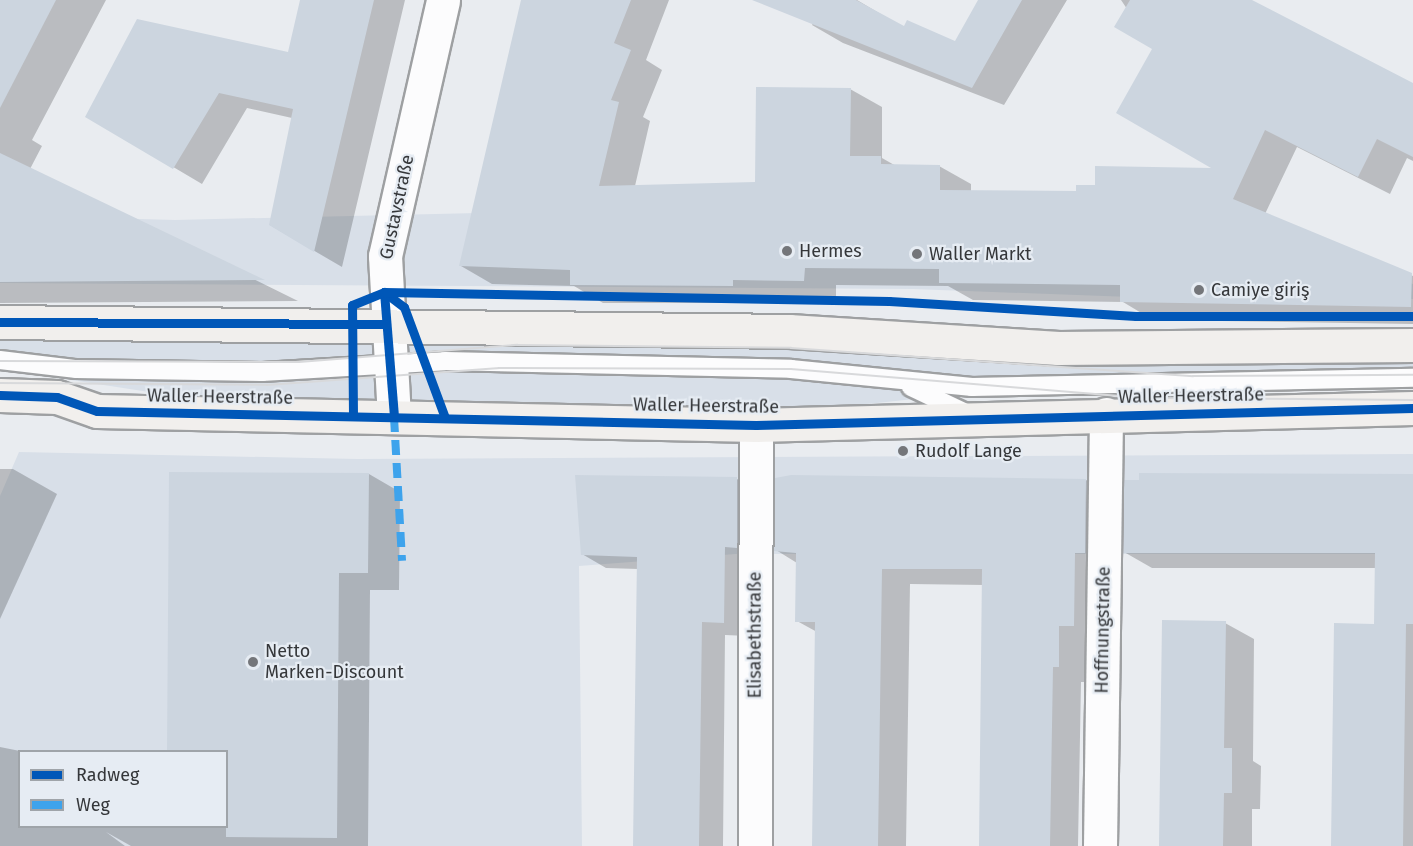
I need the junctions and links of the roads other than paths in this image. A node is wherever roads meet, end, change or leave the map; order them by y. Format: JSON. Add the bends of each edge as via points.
{"nodes":[{"id":1,"x":443,"y":0,"type":"edge"},
{"id":2,"x":0,"y":322,"type":"edge"},
{"id":3,"x":385,"y":324,"type":"junction"},
{"id":4,"x":1413,"y":345,"type":"edge"},
{"id":5,"x":0,"y":360,"type":"edge"},
{"id":6,"x":388,"y":365,"type":"junction"},
{"id":7,"x":76,"y":369,"type":"junction"},
{"id":8,"x":1413,"y":378,"type":"edge"},
{"id":9,"x":904,"y":384,"type":"junction"},
{"id":10,"x":0,"y":395,"type":"edge"},
{"id":11,"x":57,"y":397,"type":"junction"},
{"id":12,"x":1413,"y":408,"type":"edge"},
{"id":13,"x":1107,"y":414,"type":"junction"},
{"id":14,"x":394,"y":417,"type":"junction"},
{"id":15,"x":976,"y":418,"type":"junction"},
{"id":16,"x":756,"y":425,"type":"junction"},
{"id":17,"x":755,"y":846,"type":"edge"},
{"id":18,"x":1100,"y":846,"type":"edge"}],
"edges":[{"from":1,"to":3,"type":"street","name":"Gustavstraße","via":[[385,255]]},
{"from":2,"to":3,"type":"main road"},
{"from":3,"to":4,"type":"main road","via":[[789,331],[1058,348]]},
{"from":3,"to":6,"type":"street","name":"Gustavstraße"},
{"from":5,"to":7,"type":"lane"},
{"from":6,"to":7,"type":"lane","via":[[262,372]]},
{"from":6,"to":9,"type":"lane","via":[[445,361],[791,369]]},
{"from":6,"to":14,"type":"street","name":"Gustavstraße"},
{"from":7,"to":11,"type":"lane"},
{"from":8,"to":9,"type":"lane"},
{"from":9,"to":15,"type":"lane"},
{"from":10,"to":11,"type":"main road","name":"Waller Heerstraße"},
{"from":11,"to":14,"type":"main road","name":"Waller Heerstraße","via":[[98,411]]},
{"from":12,"to":13,"type":"main road","name":"Waller Heerstraße"},
{"from":13,"to":15,"type":"main road","name":"Waller Heerstraße"},
{"from":13,"to":18,"type":"street","name":"Hoffnungstraße"},
{"from":14,"to":16,"type":"main road","name":"Waller Heerstraße"},
{"from":15,"to":16,"type":"main road","name":"Waller Heerstraße"},
{"from":16,"to":17,"type":"street","name":"Elisabethstraße"}]}
